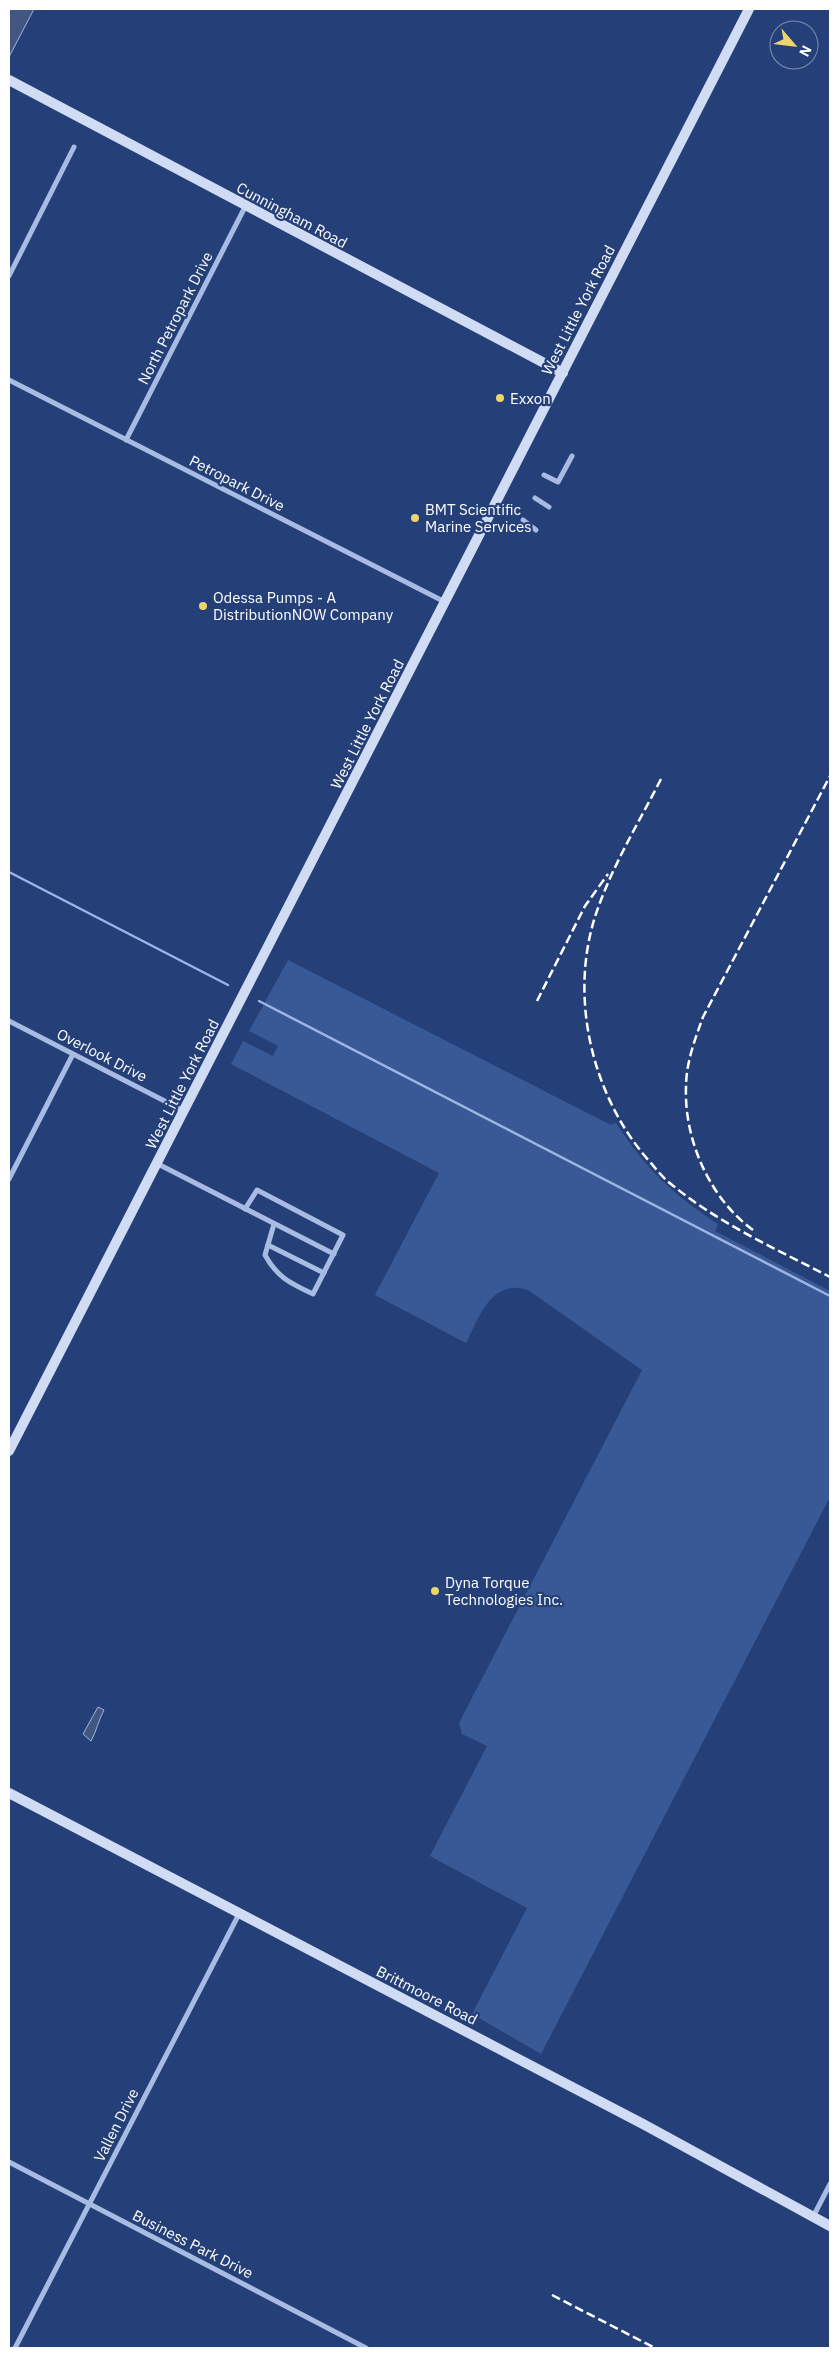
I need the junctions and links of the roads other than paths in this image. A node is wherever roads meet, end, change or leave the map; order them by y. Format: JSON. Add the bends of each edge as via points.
{"nodes":[{"id":1,"x":749,"y":9,"type":"edge"},
{"id":2,"x":9,"y":80,"type":"edge"},
{"id":3,"x":74,"y":147,"type":"dead end"},
{"id":4,"x":245,"y":207,"type":"junction"},
{"id":5,"x":9,"y":276,"type":"edge"},
{"id":6,"x":562,"y":373,"type":"junction"},
{"id":7,"x":9,"y":380,"type":"edge"},
{"id":8,"x":126,"y":440,"type":"junction"},
{"id":9,"x":572,"y":456,"type":"dead end"},
{"id":10,"x":544,"y":475,"type":"dead end"},
{"id":11,"x":535,"y":498,"type":"dead end"},
{"id":12,"x":549,"y":508,"type":"dead end"},
{"id":13,"x":523,"y":520,"type":"dead end"},
{"id":14,"x":536,"y":530,"type":"dead end"},
{"id":15,"x":446,"y":602,"type":"junction"},
{"id":16,"x":9,"y":1021,"type":"edge"},
{"id":17,"x":73,"y":1054,"type":"junction"},
{"id":18,"x":185,"y":1112,"type":"junction"},
{"id":19,"x":158,"y":1164,"type":"junction"},
{"id":20,"x":9,"y":1179,"type":"edge"},
{"id":21,"x":245,"y":1209,"type":"junction"},
{"id":22,"x":274,"y":1224,"type":"junction"},
{"id":23,"x":268,"y":1245,"type":"junction"},
{"id":24,"x":334,"y":1254,"type":"junction"},
{"id":25,"x":324,"y":1273,"type":"junction"},
{"id":26,"x":9,"y":1451,"type":"edge"},
{"id":27,"x":9,"y":1792,"type":"edge"},
{"id":28,"x":240,"y":1914,"type":"junction"},
{"id":29,"x":9,"y":2162,"type":"edge"},
{"id":30,"x":830,"y":2184,"type":"edge"},
{"id":31,"x":89,"y":2204,"type":"junction"},
{"id":32,"x":813,"y":2217,"type":"junction"},
{"id":33,"x":830,"y":2226,"type":"edge"},
{"id":34,"x":15,"y":2348,"type":"edge"},
{"id":35,"x":366,"y":2348,"type":"edge"}],
"edges":[{"from":1,"to":6,"type":"main road","name":"West Little York Road"},
{"from":2,"to":4,"type":"main road","name":"Cunningham Road"},
{"from":3,"to":5,"type":"street"},
{"from":4,"to":6,"type":"main road","name":"Cunningham Road"},
{"from":4,"to":8,"type":"street","name":"North Petropark Drive"},
{"from":6,"to":15,"type":"main road","name":"West Little York Road"},
{"from":7,"to":8,"type":"street","name":"Petropark Drive"},
{"from":8,"to":15,"type":"street","name":"Petropark Drive"},
{"from":9,"to":10,"type":"street","via":[[558,482]]},
{"from":11,"to":12,"type":"street"},
{"from":13,"to":14,"type":"street"},
{"from":15,"to":18,"type":"main road","name":"West Little York Road"},
{"from":16,"to":17,"type":"street","name":"Overlook Drive"},
{"from":17,"to":18,"type":"street","name":"Overlook Drive"},
{"from":17,"to":20,"type":"street"},
{"from":18,"to":19,"type":"main road","name":"West Little York Road"},
{"from":19,"to":21,"type":"street"},
{"from":19,"to":26,"type":"main road","name":"West Little York Road"},
{"from":21,"to":22,"type":"street"},
{"from":21,"to":24,"type":"street","via":[[256,1190],[342,1233]]},
{"from":22,"to":23,"type":"street"},
{"from":22,"to":24,"type":"street"},
{"from":23,"to":25,"type":"street"},
{"from":23,"to":25,"type":"street","via":[[265,1255],[274,1271],[312,1294]]},
{"from":24,"to":25,"type":"street"},
{"from":27,"to":28,"type":"main road","name":"Brittmoore Road"},
{"from":28,"to":31,"type":"street","name":"Vallen Drive"},
{"from":28,"to":32,"type":"main road","name":"Brittmoore Road","via":[[648,2126]]},
{"from":29,"to":31,"type":"street","name":"Business Park Drive"},
{"from":30,"to":32,"type":"street"},
{"from":31,"to":34,"type":"street","name":"Vallen Drive"},
{"from":31,"to":35,"type":"street","name":"Business Park Drive"},
{"from":32,"to":33,"type":"main road","name":"Brittmoore Road"}]}
